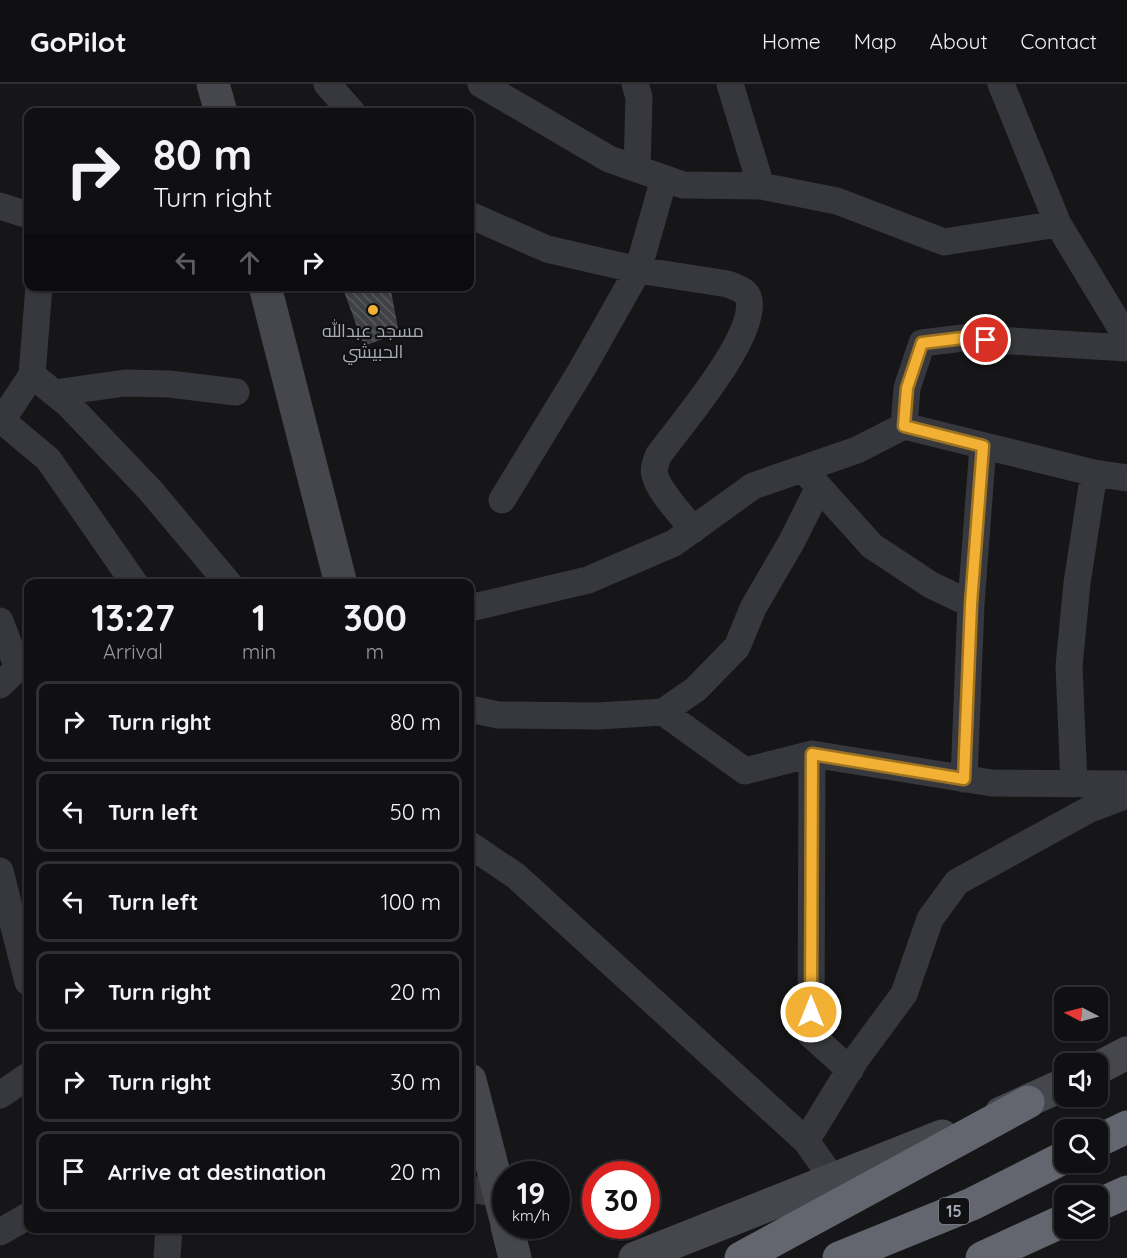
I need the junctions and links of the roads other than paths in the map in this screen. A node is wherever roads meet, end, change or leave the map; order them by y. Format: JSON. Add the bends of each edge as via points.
{"nodes":[{"id":1,"x":213,"y":84,"type":"edge"},
{"id":2,"x":327,"y":84,"type":"edge"},
{"id":3,"x":481,"y":84,"type":"edge"},
{"id":4,"x":635,"y":84,"type":"edge"},
{"id":5,"x":730,"y":84,"type":"edge"},
{"id":6,"x":1001,"y":84,"type":"edge"},
{"id":7,"x":220,"y":108,"type":"edge"},
{"id":8,"x":348,"y":108,"type":"edge"},
{"id":9,"x":637,"y":169,"type":"junction"},
{"id":10,"x":664,"y":179,"type":"junction"},
{"id":11,"x":761,"y":186,"type":"junction"},
{"id":12,"x":0,"y":206,"type":"edge"},
{"id":13,"x":24,"y":214,"type":"edge"},
{"id":14,"x":474,"y":217,"type":"edge"},
{"id":15,"x":1058,"y":224,"type":"junction"},
{"id":16,"x":638,"y":270,"type":"junction"},
{"id":17,"x":39,"y":291,"type":"edge"},
{"id":18,"x":266,"y":291,"type":"edge"},
{"id":19,"x":1127,"y":338,"type":"edge"},
{"id":20,"x":1127,"y":348,"type":"edge"},
{"id":21,"x":32,"y":375,"type":"junction"},
{"id":22,"x":236,"y":392,"type":"dead end"},
{"id":23,"x":54,"y":393,"type":"junction"},
{"id":24,"x":1,"y":420,"type":"edge"},
{"id":25,"x":904,"y":426,"type":"junction"},
{"id":26,"x":983,"y":446,"type":"junction"},
{"id":27,"x":1094,"y":473,"type":"junction"},
{"id":28,"x":811,"y":477,"type":"junction"},
{"id":29,"x":1127,"y":478,"type":"edge"},
{"id":30,"x":502,"y":500,"type":"dead end"},
{"id":31,"x":693,"y":530,"type":"junction"},
{"id":32,"x":132,"y":579,"type":"edge"},
{"id":33,"x":215,"y":579,"type":"edge"},
{"id":34,"x":340,"y":579,"type":"edge"},
{"id":35,"x":971,"y":604,"type":"junction"},
{"id":36,"x":474,"y":607,"type":"edge"},
{"id":37,"x":0,"y":621,"type":"edge"},
{"id":38,"x":19,"y":674,"type":"edge"},
{"id":39,"x":474,"y":710,"type":"edge"},
{"id":40,"x":663,"y":712,"type":"junction"},
{"id":41,"x":812,"y":754,"type":"junction"},
{"id":42,"x":964,"y":779,"type":"junction"},
{"id":43,"x":1074,"y":784,"type":"junction"},
{"id":44,"x":1127,"y":784,"type":"edge"},
{"id":45,"x":1127,"y":795,"type":"edge"},
{"id":46,"x":474,"y":848,"type":"edge"},
{"id":47,"x":0,"y":871,"type":"edge"},
{"id":48,"x":17,"y":972,"type":"edge"},
{"id":49,"x":1127,"y":1053,"type":"edge"},
{"id":50,"x":1108,"y":1063,"type":"edge"},
{"id":51,"x":850,"y":1070,"type":"junction"},
{"id":52,"x":24,"y":1079,"type":"edge"},
{"id":53,"x":1054,"y":1089,"type":"edge"},
{"id":54,"x":0,"y":1095,"type":"edge"},
{"id":55,"x":1028,"y":1102,"type":"junction"},
{"id":56,"x":474,"y":1103,"type":"edge"},
{"id":57,"x":1127,"y":1126,"type":"edge"},
{"id":58,"x":1108,"y":1136,"type":"edge"},
{"id":59,"x":806,"y":1141,"type":"junction"},
{"id":60,"x":1054,"y":1162,"type":"edge"},
{"id":61,"x":832,"y":1179,"type":"junction"},
{"id":62,"x":1127,"y":1192,"type":"edge"},
{"id":63,"x":491,"y":1201,"type":"edge"},
{"id":64,"x":1108,"y":1201,"type":"edge"},
{"id":65,"x":24,"y":1218,"type":"edge"},
{"id":66,"x":1054,"y":1225,"type":"edge"},
{"id":67,"x":0,"y":1232,"type":"edge"},
{"id":68,"x":169,"y":1233,"type":"edge"},
{"id":69,"x":510,"y":1239,"type":"edge"},
{"id":70,"x":167,"y":1258,"type":"edge"},
{"id":71,"x":515,"y":1258,"type":"edge"},
{"id":72,"x":635,"y":1258,"type":"edge"},
{"id":73,"x":741,"y":1258,"type":"edge"},
{"id":74,"x":839,"y":1258,"type":"edge"},
{"id":75,"x":982,"y":1258,"type":"edge"}],
"edges":[{"from":1,"to":7,"type":"main road"},
{"from":2,"to":8,"type":"street"},
{"from":3,"to":9,"type":"street","via":[[609,159]]},
{"from":4,"to":9,"type":"street","via":[[639,98]]},
{"from":5,"to":11,"type":"street"},
{"from":6,"to":15,"type":"street"},
{"from":9,"to":10,"type":"street"},
{"from":10,"to":11,"type":"street","via":[[683,185]]},
{"from":10,"to":16,"type":"street"},
{"from":11,"to":15,"type":"street","via":[[837,201],[944,242]]},
{"from":12,"to":13,"type":"street"},
{"from":14,"to":16,"type":"street","via":[[547,249]]},
{"from":15,"to":19,"type":"street"},
{"from":16,"to":30,"type":"street"},
{"from":16,"to":31,"type":"street","via":[[728,284],[749,298],[749,313],[731,357],[658,456],[655,467],[661,487]]},
{"from":17,"to":21,"type":"street"},
{"from":18,"to":34,"type":"main road"},
{"from":20,"to":25,"type":"street","via":[[963,338],[922,343],[907,388]]},
{"from":21,"to":23,"type":"street"},
{"from":21,"to":24,"type":"street"},
{"from":22,"to":23,"type":"street","via":[[125,383]]},
{"from":23,"to":33,"type":"street","via":[[150,490]]},
{"from":24,"to":32,"type":"street","via":[[48,459]]},
{"from":25,"to":26,"type":"street"},
{"from":25,"to":28,"type":"street"},
{"from":26,"to":27,"type":"street"},
{"from":26,"to":35,"type":"street"},
{"from":27,"to":29,"type":"street"},
{"from":27,"to":43,"type":"street","via":[[1069,666]]},
{"from":28,"to":31,"type":"street","via":[[753,486]]},
{"from":28,"to":35,"type":"street","via":[[872,546],[931,585]]},
{"from":28,"to":40,"type":"street","via":[[792,541],[753,608],[737,647],[696,689]]},
{"from":31,"to":36,"type":"street","via":[[674,543],[588,580]]},
{"from":35,"to":42,"type":"street"},
{"from":37,"to":38,"type":"street"},
{"from":39,"to":40,"type":"street","via":[[498,715]]},
{"from":40,"to":41,"type":"street","via":[[744,771]]},
{"from":41,"to":42,"type":"street"},
{"from":41,"to":51,"type":"street","via":[[811,1035]]},
{"from":42,"to":43,"type":"street"},
{"from":43,"to":44,"type":"street"},
{"from":45,"to":51,"type":"street","via":[[1090,809],[957,882],[930,920],[904,994]]},
{"from":46,"to":59,"type":"street","via":[[516,876]]},
{"from":47,"to":48,"type":"street"},
{"from":49,"to":50,"type":"main road"},
{"from":51,"to":59,"type":"street"},
{"from":52,"to":54,"type":"street"},
{"from":53,"to":55,"type":"main road"},
{"from":55,"to":61,"type":"main road"},
{"from":55,"to":73,"type":"highway"},
{"from":56,"to":63,"type":"main road"},
{"from":57,"to":58,"type":"highway"},
{"from":59,"to":61,"type":"street"},
{"from":60,"to":74,"type":"highway","number":"15","via":[[972,1203]]},
{"from":61,"to":72,"type":"main road"},
{"from":62,"to":64,"type":"highway"},
{"from":65,"to":67,"type":"street"},
{"from":66,"to":75,"type":"highway"},
{"from":68,"to":70,"type":"street"},
{"from":69,"to":71,"type":"main road"}]}
